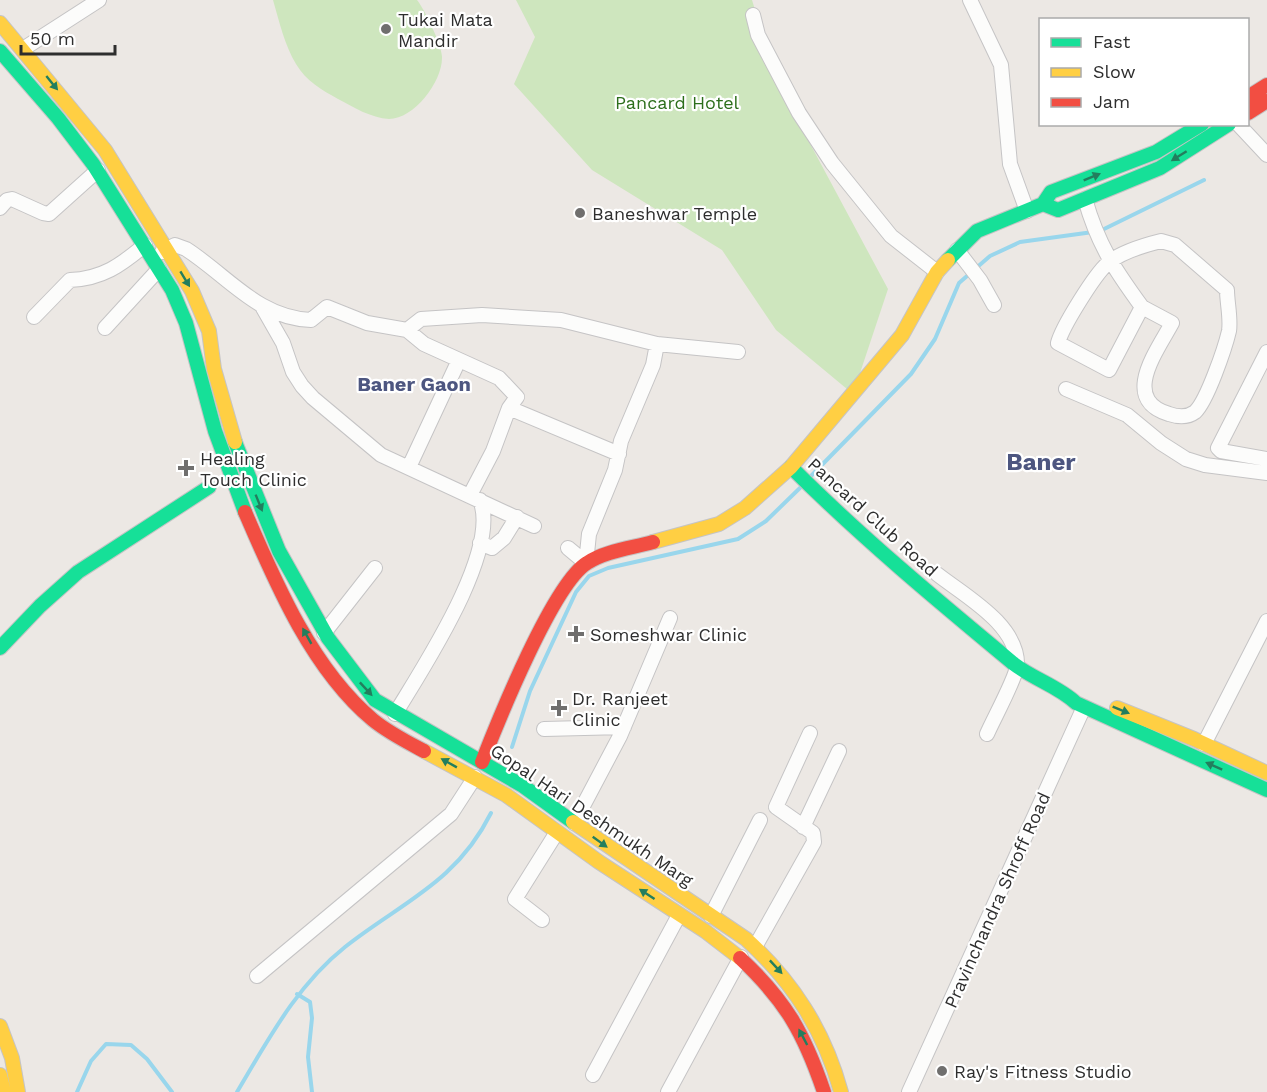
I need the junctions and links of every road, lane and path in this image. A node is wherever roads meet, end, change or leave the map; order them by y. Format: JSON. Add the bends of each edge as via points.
{"nodes":[{"id":1,"x":99,"y":0,"type":"edge"},
{"id":2,"x":970,"y":0,"type":"edge"},
{"id":3,"x":753,"y":15,"type":"dead end"},
{"id":4,"x":0,"y":23,"type":"edge"},
{"id":5,"x":23,"y":49,"type":"junction"},
{"id":6,"x":0,"y":51,"type":"edge"},
{"id":7,"x":1267,"y":86,"type":"edge"},
{"id":8,"x":1249,"y":96,"type":"edge"},
{"id":9,"x":1267,"y":101,"type":"edge"},
{"id":10,"x":1249,"y":112,"type":"edge"},
{"id":11,"x":1199,"y":126,"type":"edge"},
{"id":12,"x":1226,"y":126,"type":"edge"},
{"id":13,"x":1240,"y":126,"type":"edge"},
{"id":14,"x":1267,"y":155,"type":"edge"},
{"id":15,"x":98,"y":170,"type":"junction"},
{"id":16,"x":1085,"y":199,"type":"junction"},
{"id":17,"x":1043,"y":204,"type":"junction"},
{"id":18,"x":0,"y":208,"type":"edge"},
{"id":19,"x":1027,"y":211,"type":"junction"},
{"id":20,"x":145,"y":245,"type":"junction"},
{"id":21,"x":167,"y":249,"type":"junction"},
{"id":22,"x":957,"y":250,"type":"junction"},
{"id":23,"x":1109,"y":262,"type":"junction"},
{"id":24,"x":156,"y":264,"type":"junction"},
{"id":25,"x":937,"y":272,"type":"junction"},
{"id":26,"x":994,"y":305,"type":"dead end"},
{"id":27,"x":1142,"y":307,"type":"junction"},
{"id":28,"x":263,"y":309,"type":"junction"},
{"id":29,"x":34,"y":317,"type":"dead end"},
{"id":30,"x":105,"y":328,"type":"dead end"},
{"id":31,"x":406,"y":330,"type":"junction"},
{"id":32,"x":657,"y":344,"type":"junction"},
{"id":33,"x":738,"y":352,"type":"dead end"},
{"id":34,"x":1267,"y":352,"type":"edge"},
{"id":35,"x":459,"y":360,"type":"junction"},
{"id":36,"x":1065,"y":389,"type":"dead end"},
{"id":37,"x":509,"y":408,"type":"junction"},
{"id":38,"x":619,"y":454,"type":"junction"},
{"id":39,"x":242,"y":459,"type":"junction"},
{"id":40,"x":1267,"y":459,"type":"edge"},
{"id":41,"x":228,"y":467,"type":"junction"},
{"id":42,"x":409,"y":467,"type":"junction"},
{"id":43,"x":793,"y":469,"type":"junction"},
{"id":44,"x":1267,"y":473,"type":"edge"},
{"id":45,"x":248,"y":475,"type":"junction"},
{"id":46,"x":233,"y":482,"type":"junction"},
{"id":47,"x":209,"y":487,"type":"junction"},
{"id":48,"x":475,"y":497,"type":"junction"},
{"id":49,"x":517,"y":517,"type":"junction"},
{"id":50,"x":534,"y":526,"type":"dead end"},
{"id":51,"x":480,"y":543,"type":"junction"},
{"id":52,"x":568,"y":548,"type":"dead end"},
{"id":53,"x":586,"y":563,"type":"junction"},
{"id":54,"x":375,"y":568,"type":"dead end"},
{"id":55,"x":937,"y":574,"type":"dead end"},
{"id":56,"x":670,"y":618,"type":"dead end"},
{"id":57,"x":1267,"y":621,"type":"edge"},
{"id":58,"x":324,"y":633,"type":"junction"},
{"id":59,"x":0,"y":648,"type":"edge"},
{"id":60,"x":1017,"y":666,"type":"junction"},
{"id":61,"x":1066,"y":694,"type":"junction"},
{"id":62,"x":1084,"y":707,"type":"junction"},
{"id":63,"x":395,"y":714,"type":"junction"},
{"id":64,"x":624,"y":727,"type":"junction"},
{"id":65,"x":544,"y":729,"type":"dead end"},
{"id":66,"x":810,"y":733,"type":"dead end"},
{"id":67,"x":987,"y":734,"type":"dead end"},
{"id":68,"x":1204,"y":744,"type":"junction"},
{"id":69,"x":839,"y":751,"type":"dead end"},
{"id":70,"x":482,"y":762,"type":"junction"},
{"id":71,"x":1267,"y":773,"type":"edge"},
{"id":72,"x":475,"y":777,"type":"junction"},
{"id":73,"x":1267,"y":790,"type":"edge"},
{"id":74,"x":760,"y":820,"type":"dead end"},
{"id":75,"x":574,"y":824,"type":"junction"},
{"id":76,"x":803,"y":827,"type":"junction"},
{"id":77,"x":557,"y":832,"type":"junction"},
{"id":78,"x":679,"y":915,"type":"junction"},
{"id":79,"x":711,"y":916,"type":"junction"},
{"id":80,"x":542,"y":920,"type":"dead end"},
{"id":81,"x":755,"y":947,"type":"junction"},
{"id":82,"x":741,"y":957,"type":"junction"},
{"id":83,"x":257,"y":976,"type":"dead end"},
{"id":84,"x":0,"y":1026,"type":"edge"},
{"id":85,"x":0,"y":1075,"type":"edge"},
{"id":86,"x":593,"y":1075,"type":"dead end"},
{"id":87,"x":4,"y":1092,"type":"edge"},
{"id":88,"x":18,"y":1092,"type":"edge"},
{"id":89,"x":668,"y":1092,"type":"edge"},
{"id":90,"x":824,"y":1092,"type":"edge"},
{"id":91,"x":841,"y":1092,"type":"edge"},
{"id":92,"x":909,"y":1092,"type":"edge"}],
"edges":[{"from":1,"to":5,"type":"street"},
{"from":2,"to":19,"type":"street","via":[[1001,65],[1010,164]]},
{"from":3,"to":25,"type":"street","via":[[758,35],[799,113],[832,164],[891,236]]},
{"from":4,"to":5,"type":"main road","name":"Gopal Hari Deshmukh Marg"},
{"from":5,"to":21,"type":"main road","name":"Gopal Hari Deshmukh Marg","one_way":true,"via":[[105,150]]},
{"from":6,"to":15,"type":"main road","name":"Gopal Hari Deshmukh Marg"},
{"from":7,"to":8,"type":"main road"},
{"from":9,"to":10,"type":"main road"},
{"from":17,"to":11,"type":"main road","one_way":true,"via":[[1051,192],[1156,152]]},
{"from":12,"to":16,"type":"main road","one_way":true,"via":[[1160,168]]},
{"from":13,"to":14,"type":"street"},
{"from":15,"to":18,"type":"street","via":[[49,214],[12,199]]},
{"from":15,"to":20,"type":"main road","name":"Gopal Hari Deshmukh Marg"},
{"from":16,"to":17,"type":"main road","via":[[1058,210]]},
{"from":16,"to":23,"type":"street"},
{"from":17,"to":19,"type":"main road"},
{"from":19,"to":22,"type":"main road","via":[[977,231]]},
{"from":20,"to":24,"type":"main road","name":"Gopal Hari Deshmukh Marg"},
{"from":20,"to":29,"type":"street","via":[[107,273],[87,280],[70,280]]},
{"from":21,"to":24,"type":"street"},
{"from":21,"to":28,"type":"street","via":[[175,245],[186,249]]},
{"from":21,"to":39,"type":"main road","name":"Gopal Hari Deshmukh Marg","one_way":true,"via":[[207,324],[214,369]]},
{"from":22,"to":25,"type":"main road"},
{"from":22,"to":26,"type":"street"},
{"from":23,"to":27,"type":"street"},
{"from":23,"to":27,"type":"street","via":[[1058,340],[1059,345],[1109,370]]},
{"from":23,"to":27,"type":"street","via":[[1161,242],[1175,246],[1227,290],[1229,330],[1202,403],[1194,413],[1172,415],[1156,410],[1147,399],[1146,372],[1172,323]]},
{"from":24,"to":30,"type":"street"},
{"from":24,"to":41,"type":"main road","name":"Gopal Hari Deshmukh Marg","via":[[177,299],[195,349],[205,400]]},
{"from":25,"to":43,"type":"main road","via":[[902,335]]},
{"from":28,"to":31,"type":"street","via":[[311,320],[327,307],[367,323]]},
{"from":28,"to":42,"type":"street","via":[[283,343],[293,372],[313,398],[381,455]]},
{"from":31,"to":32,"type":"street","via":[[421,319],[437,315],[482,315],[561,320]]},
{"from":31,"to":35,"type":"street","via":[[424,344]]},
{"from":32,"to":33,"type":"street"},
{"from":32,"to":38,"type":"street","via":[[653,365]]},
{"from":34,"to":40,"type":"street","via":[[1218,448]]},
{"from":35,"to":37,"type":"street","via":[[499,378],[517,397]]},
{"from":35,"to":42,"type":"street"},
{"from":36,"to":44,"type":"street","via":[[1127,415],[1186,459]]},
{"from":37,"to":38,"type":"street"},
{"from":37,"to":48,"type":"street"},
{"from":38,"to":53,"type":"street","via":[[589,534]]},
{"from":39,"to":41,"type":"main road"},
{"from":39,"to":45,"type":"main road","name":"Gopal Hari Deshmukh Marg"},
{"from":41,"to":46,"type":"main road","name":"Gopal Hari Deshmukh Marg"},
{"from":41,"to":47,"type":"main road","via":[[214,474]]},
{"from":42,"to":48,"type":"street"},
{"from":43,"to":53,"type":"main road","name":"Pancard Club Road","via":[[719,524]]},
{"from":43,"to":60,"type":"main road","name":"Pancard Club Road","via":[[904,571]]},
{"from":45,"to":46,"type":"main road"},
{"from":45,"to":58,"type":"main road","name":"Gopal Hari Deshmukh Marg","one_way":true,"via":[[279,551]]},
{"from":46,"to":47,"type":"main road"},
{"from":72,"to":46,"type":"main road","name":"Gopal Hari Deshmukh Marg","one_way":true,"via":[[386,729],[347,694],[313,647],[263,558]]},
{"from":47,"to":59,"type":"main road","via":[[78,572]]},
{"from":48,"to":49,"type":"street"},
{"from":48,"to":51,"type":"street","via":[[484,518]]},
{"from":49,"to":50,"type":"street"},
{"from":49,"to":51,"type":"street","via":[[499,544],[492,548]]},
{"from":51,"to":63,"type":"street","via":[[456,611]]},
{"from":52,"to":53,"type":"street"},
{"from":53,"to":70,"type":"main road","name":"Pancard Club Road","via":[[555,602]]},
{"from":54,"to":58,"type":"street"},
{"from":55,"to":60,"type":"street","via":[[1001,623],[1009,634]]},
{"from":56,"to":64,"type":"street"},
{"from":57,"to":68,"type":"street"},
{"from":58,"to":63,"type":"main road","name":"Gopal Hari Deshmukh Marg","one_way":true,"via":[[360,683]]},
{"from":60,"to":61,"type":"main road","name":"Pancard Club Road"},
{"from":60,"to":67,"type":"street"},
{"from":61,"to":62,"type":"main road","name":"Pancard Club Road"},
{"from":61,"to":68,"type":"main road","name":"Pancard Club Road","one_way":true,"via":[[1081,694]]},
{"from":73,"to":62,"type":"main road","name":"Pancard Club Road","one_way":true},
{"from":62,"to":92,"type":"street","name":"Pravinchandra Shroff Road"},
{"from":63,"to":70,"type":"main road","name":"Gopal Hari Deshmukh Marg"},
{"from":64,"to":65,"type":"street"},
{"from":64,"to":75,"type":"street"},
{"from":66,"to":76,"type":"street","via":[[776,802],[777,810]]},
{"from":68,"to":71,"type":"main road","name":"Pancard Club Road"},
{"from":69,"to":76,"type":"street"},
{"from":70,"to":75,"type":"main road","name":"Gopal Hari Deshmukh Marg","via":[[523,786]]},
{"from":72,"to":77,"type":"main road","name":"Gopal Hari Deshmukh Marg"},
{"from":72,"to":83,"type":"street","via":[[451,814]]},
{"from":74,"to":79,"type":"street"},
{"from":75,"to":79,"type":"main road","name":"Gopal Hari Deshmukh Marg","one_way":true},
{"from":76,"to":81,"type":"street","via":[[813,833],[814,842]]},
{"from":78,"to":77,"type":"main road","name":"Gopal Hari Deshmukh Marg","one_way":true},
{"from":77,"to":80,"type":"street","via":[[515,899]]},
{"from":78,"to":82,"type":"main road","name":"Gopal Hari Deshmukh Marg"},
{"from":78,"to":86,"type":"street"},
{"from":79,"to":81,"type":"main road","name":"Gopal Hari Deshmukh Marg"},
{"from":81,"to":91,"type":"main road","name":"Gopal Hari Deshmukh Marg","one_way":true,"via":[[782,972],[808,1010],[825,1044]]},
{"from":82,"to":89,"type":"street"},
{"from":90,"to":82,"type":"main road","name":"Gopal Hari Deshmukh Marg","one_way":true,"via":[[807,1042],[793,1019],[769,983]]},
{"from":84,"to":88,"type":"main road"},
{"from":85,"to":87,"type":"main road"}]}
